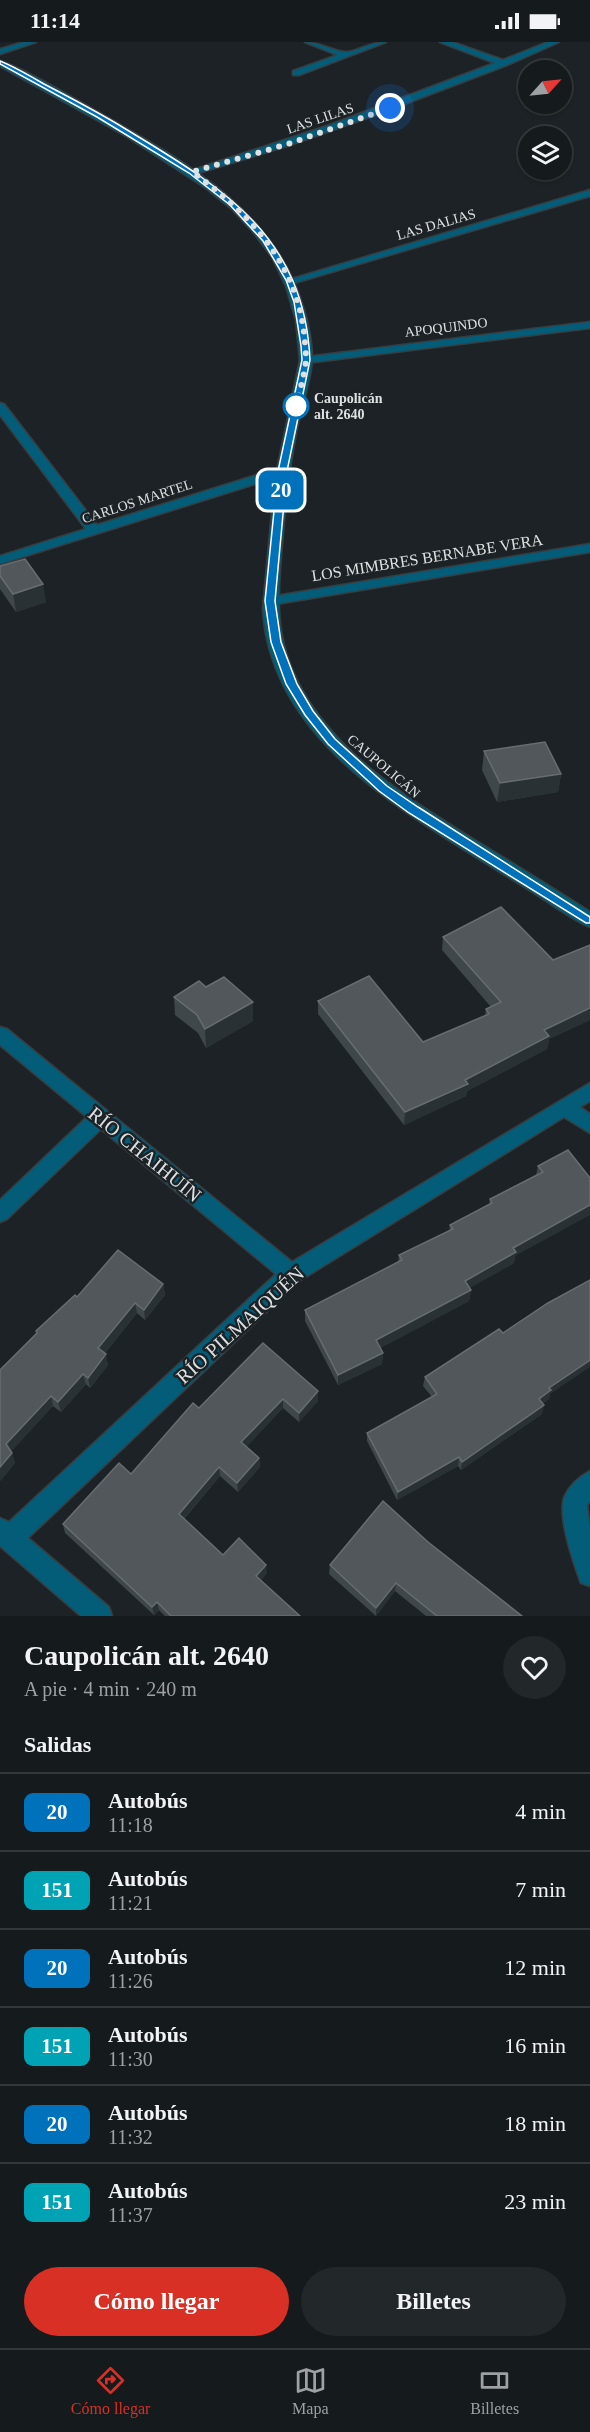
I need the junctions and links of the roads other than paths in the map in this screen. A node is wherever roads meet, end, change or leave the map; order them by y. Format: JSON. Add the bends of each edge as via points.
{"nodes":[{"id":1,"x":32,"y":42,"type":"edge"},
{"id":2,"x":309,"y":42,"type":"edge"},
{"id":3,"x":382,"y":42,"type":"edge"},
{"id":4,"x":444,"y":42,"type":"edge"},
{"id":5,"x":555,"y":42,"type":"edge"},
{"id":6,"x":0,"y":51,"type":"edge"},
{"id":7,"x":345,"y":55,"type":"junction"},
{"id":8,"x":0,"y":63,"type":"edge"},
{"id":9,"x":504,"y":63,"type":"junction"},
{"id":10,"x":296,"y":72,"type":"dead end"},
{"id":11,"x":192,"y":172,"type":"junction"},
{"id":12,"x":590,"y":193,"type":"edge"},
{"id":13,"x":290,"y":280,"type":"junction"},
{"id":14,"x":590,"y":325,"type":"edge"},
{"id":15,"x":306,"y":360,"type":"junction"},
{"id":16,"x":0,"y":407,"type":"edge"},
{"id":17,"x":283,"y":471,"type":"junction"},
{"id":18,"x":94,"y":530,"type":"junction"},
{"id":19,"x":590,"y":548,"type":"edge"},
{"id":20,"x":0,"y":560,"type":"edge"},
{"id":21,"x":270,"y":601,"type":"junction"},
{"id":22,"x":590,"y":920,"type":"edge"},
{"id":23,"x":0,"y":1034,"type":"edge"},
{"id":24,"x":590,"y":1091,"type":"edge"},
{"id":25,"x":566,"y":1107,"type":"junction"},
{"id":26,"x":100,"y":1117,"type":"junction"},
{"id":27,"x":590,"y":1125,"type":"edge"},
{"id":28,"x":0,"y":1213,"type":"edge"},
{"id":29,"x":291,"y":1274,"type":"junction"},
{"id":30,"x":590,"y":1483,"type":"edge"},
{"id":31,"x":5,"y":1534,"type":"edge"},
{"id":32,"x":590,"y":1574,"type":"edge"},
{"id":33,"x":100,"y":1616,"type":"edge"}],
"edges":[{"from":1,"to":6,"type":"street"},
{"from":2,"to":7,"type":"street"},
{"from":3,"to":7,"type":"street"},
{"from":4,"to":9,"type":"street"},
{"from":5,"to":9,"type":"street","name":"LAS LILAS"},
{"from":7,"to":10,"type":"street"},
{"from":8,"to":11,"type":"street","name":"CAUPOLICÁN","via":[[100,116]]},
{"from":9,"to":11,"type":"street","name":"LAS LILAS","via":[[332,129]]},
{"from":11,"to":13,"type":"street","name":"CAUPOLICÁN","via":[[251,221]]},
{"from":12,"to":13,"type":"street","name":"LAS DALIAS"},
{"from":13,"to":15,"type":"street","name":"CAUPOLICÁN","via":[[303,324]]},
{"from":14,"to":15,"type":"street","name":"APOQUINDO"},
{"from":15,"to":17,"type":"street","name":"CAUPOLICÁN"},
{"from":16,"to":18,"type":"street"},
{"from":17,"to":18,"type":"street","name":"CARLOS MARTEL"},
{"from":17,"to":21,"type":"street","name":"CAUPOLICÁN"},
{"from":18,"to":20,"type":"street","name":"CARLOS MARTEL"},
{"from":19,"to":21,"type":"street","name":"LOS MIMBRES BERNABE VERA"},
{"from":21,"to":22,"type":"street","name":"CAUPOLICÁN","via":[[274,637],[291,684],[339,749],[414,810]]},
{"from":23,"to":26,"type":"street","name":"RÍO CHAIHUÍN"},
{"from":24,"to":25,"type":"street","name":"RÍO PILMAIQUÉN"},
{"from":25,"to":27,"type":"street"},
{"from":25,"to":29,"type":"street","name":"RÍO PILMAIQUÉN"},
{"from":26,"to":28,"type":"street"},
{"from":26,"to":29,"type":"street","name":"RÍO CHAIHUÍN"},
{"from":29,"to":31,"type":"street","name":"RÍO PILMAIQUÉN"},
{"from":30,"to":32,"type":"street","via":[[575,1501],[577,1527]]},
{"from":31,"to":33,"type":"street"}]}
